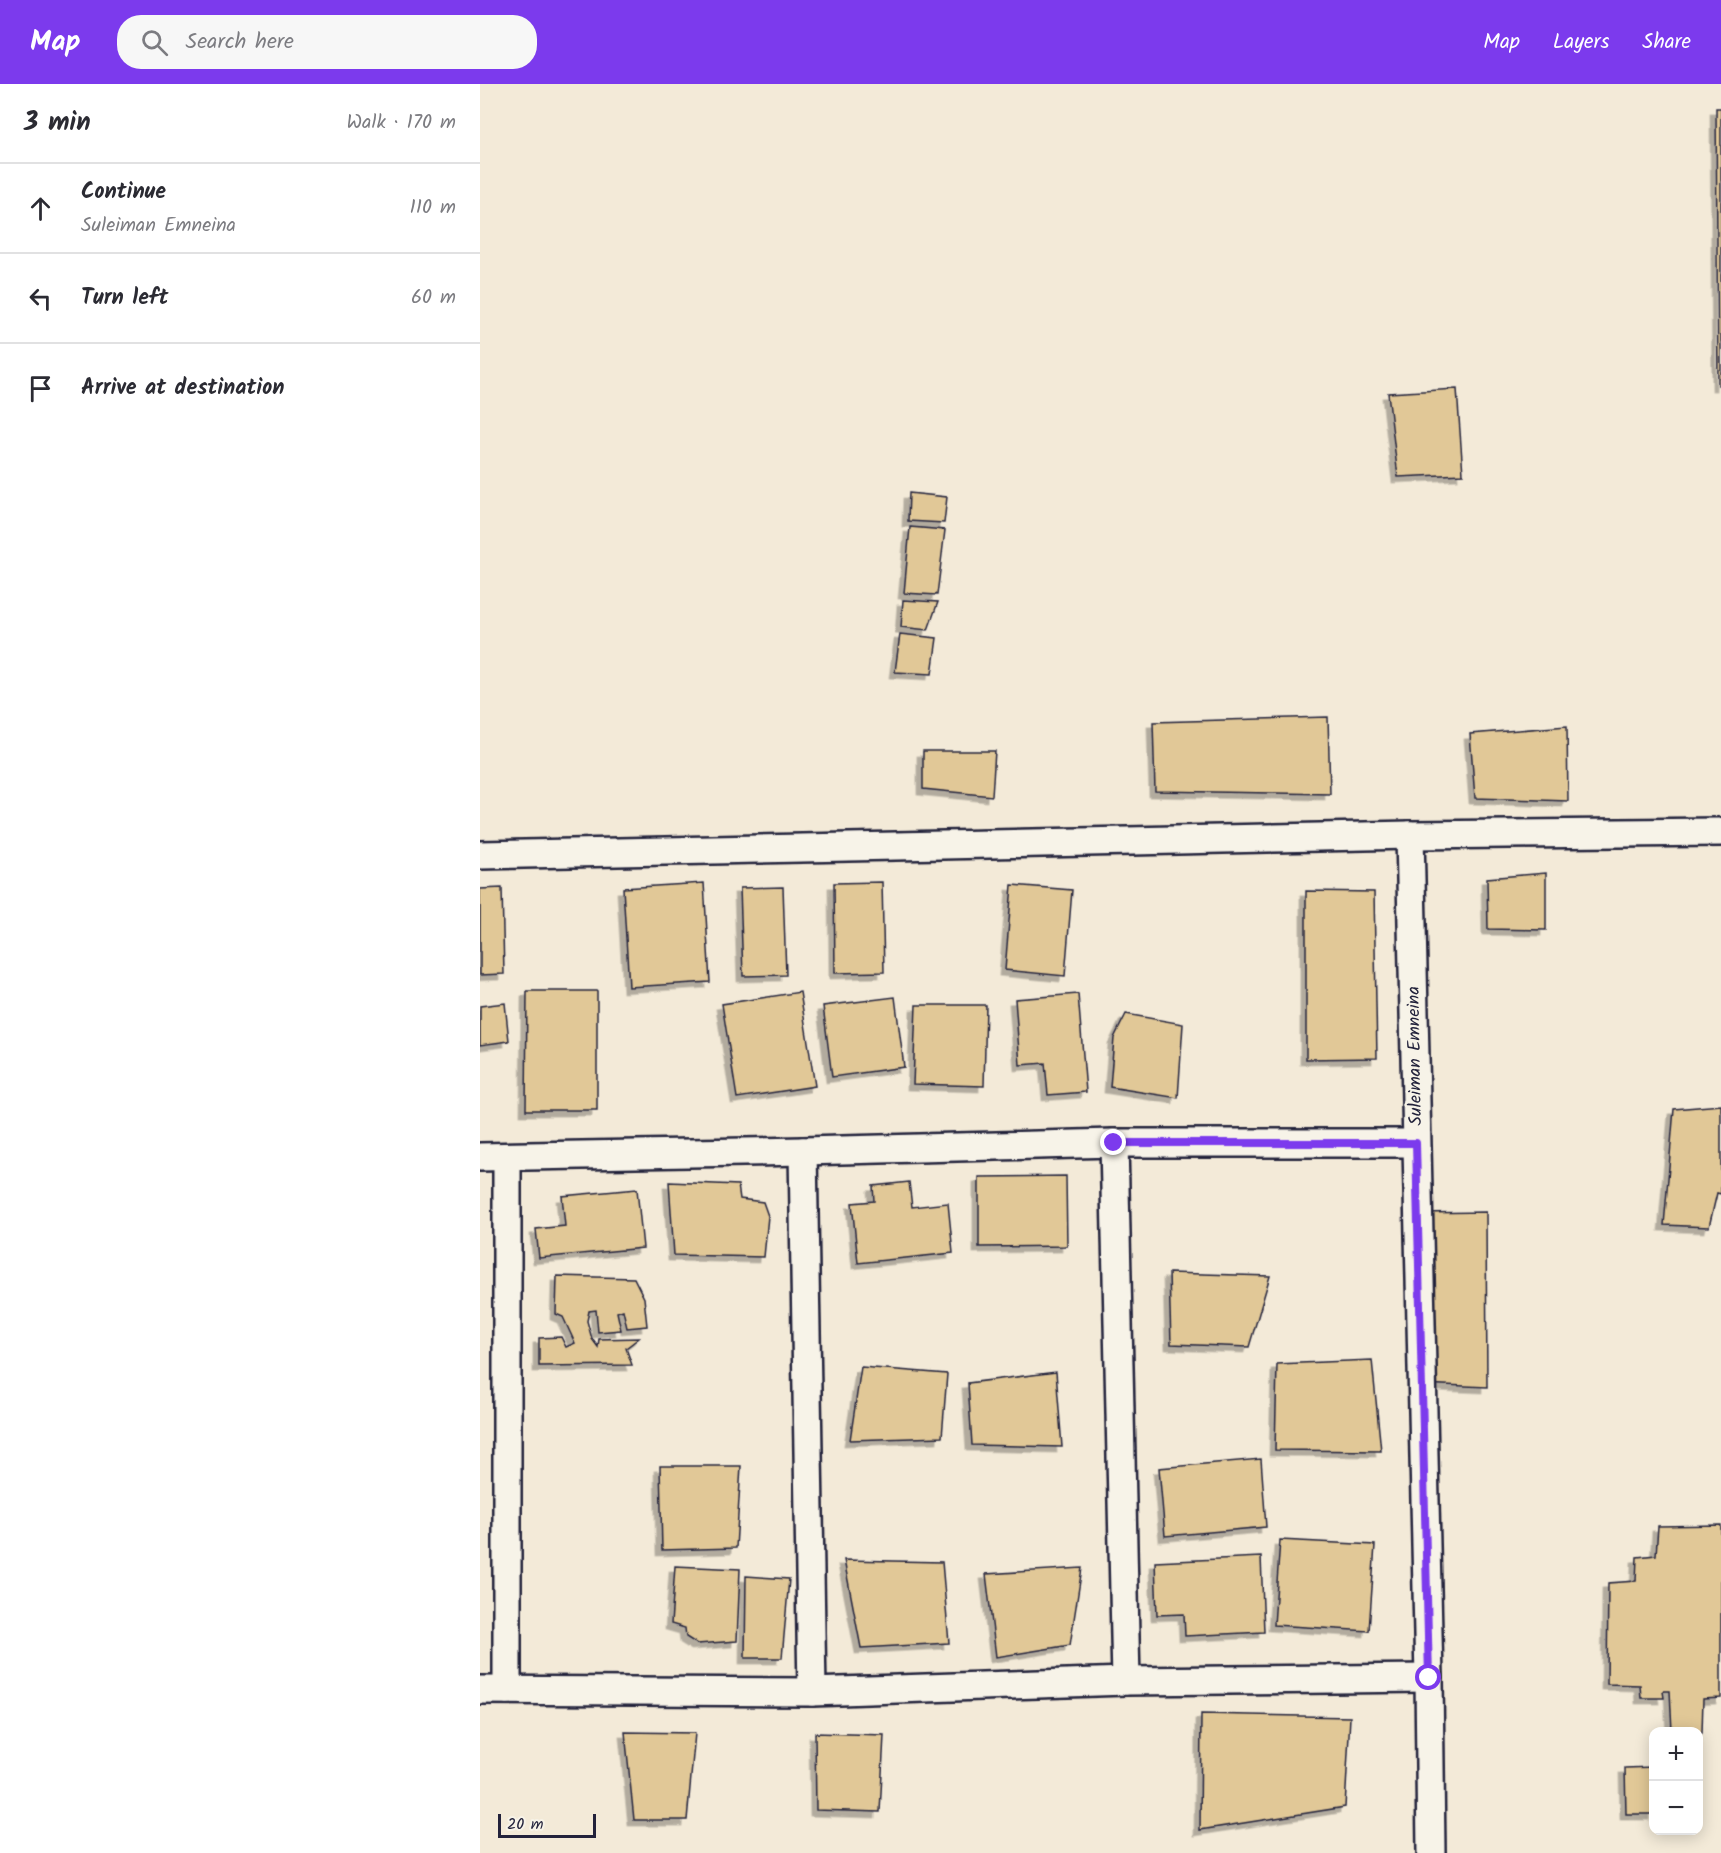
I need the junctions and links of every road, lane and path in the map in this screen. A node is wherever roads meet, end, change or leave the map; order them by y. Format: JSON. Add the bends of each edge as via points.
{"nodes":[{"id":1,"x":1721,"y":831,"type":"edge"},
{"id":2,"x":1410,"y":835,"type":"junction"},
{"id":3,"x":480,"y":855,"type":"edge"},
{"id":4,"x":1114,"y":1143,"type":"junction"},
{"id":5,"x":1416,"y":1143,"type":"junction"},
{"id":6,"x":803,"y":1151,"type":"junction"},
{"id":7,"x":480,"y":1157,"type":"edge"},
{"id":8,"x":507,"y":1157,"type":"junction"},
{"id":9,"x":1429,"y":1678,"type":"junction"},
{"id":10,"x":1126,"y":1681,"type":"junction"},
{"id":11,"x":480,"y":1690,"type":"edge"},
{"id":12,"x":507,"y":1690,"type":"junction"},
{"id":13,"x":812,"y":1692,"type":"junction"},
{"id":14,"x":1431,"y":1853,"type":"edge"}],
"edges":[{"from":1,"to":2,"type":"street"},
{"from":2,"to":3,"type":"street"},
{"from":2,"to":5,"type":"street","name":"Suleiman Emneina"},
{"from":4,"to":5,"type":"street"},
{"from":4,"to":6,"type":"street"},
{"from":4,"to":10,"type":"street"},
{"from":5,"to":9,"type":"street","name":"Suleiman Emneina"},
{"from":6,"to":8,"type":"street"},
{"from":6,"to":13,"type":"street"},
{"from":7,"to":8,"type":"street"},
{"from":8,"to":12,"type":"street"},
{"from":9,"to":10,"type":"street"},
{"from":9,"to":14,"type":"street","name":"Suleiman Emneina"},
{"from":10,"to":13,"type":"street"},
{"from":11,"to":12,"type":"street"},
{"from":12,"to":13,"type":"street"}]}
